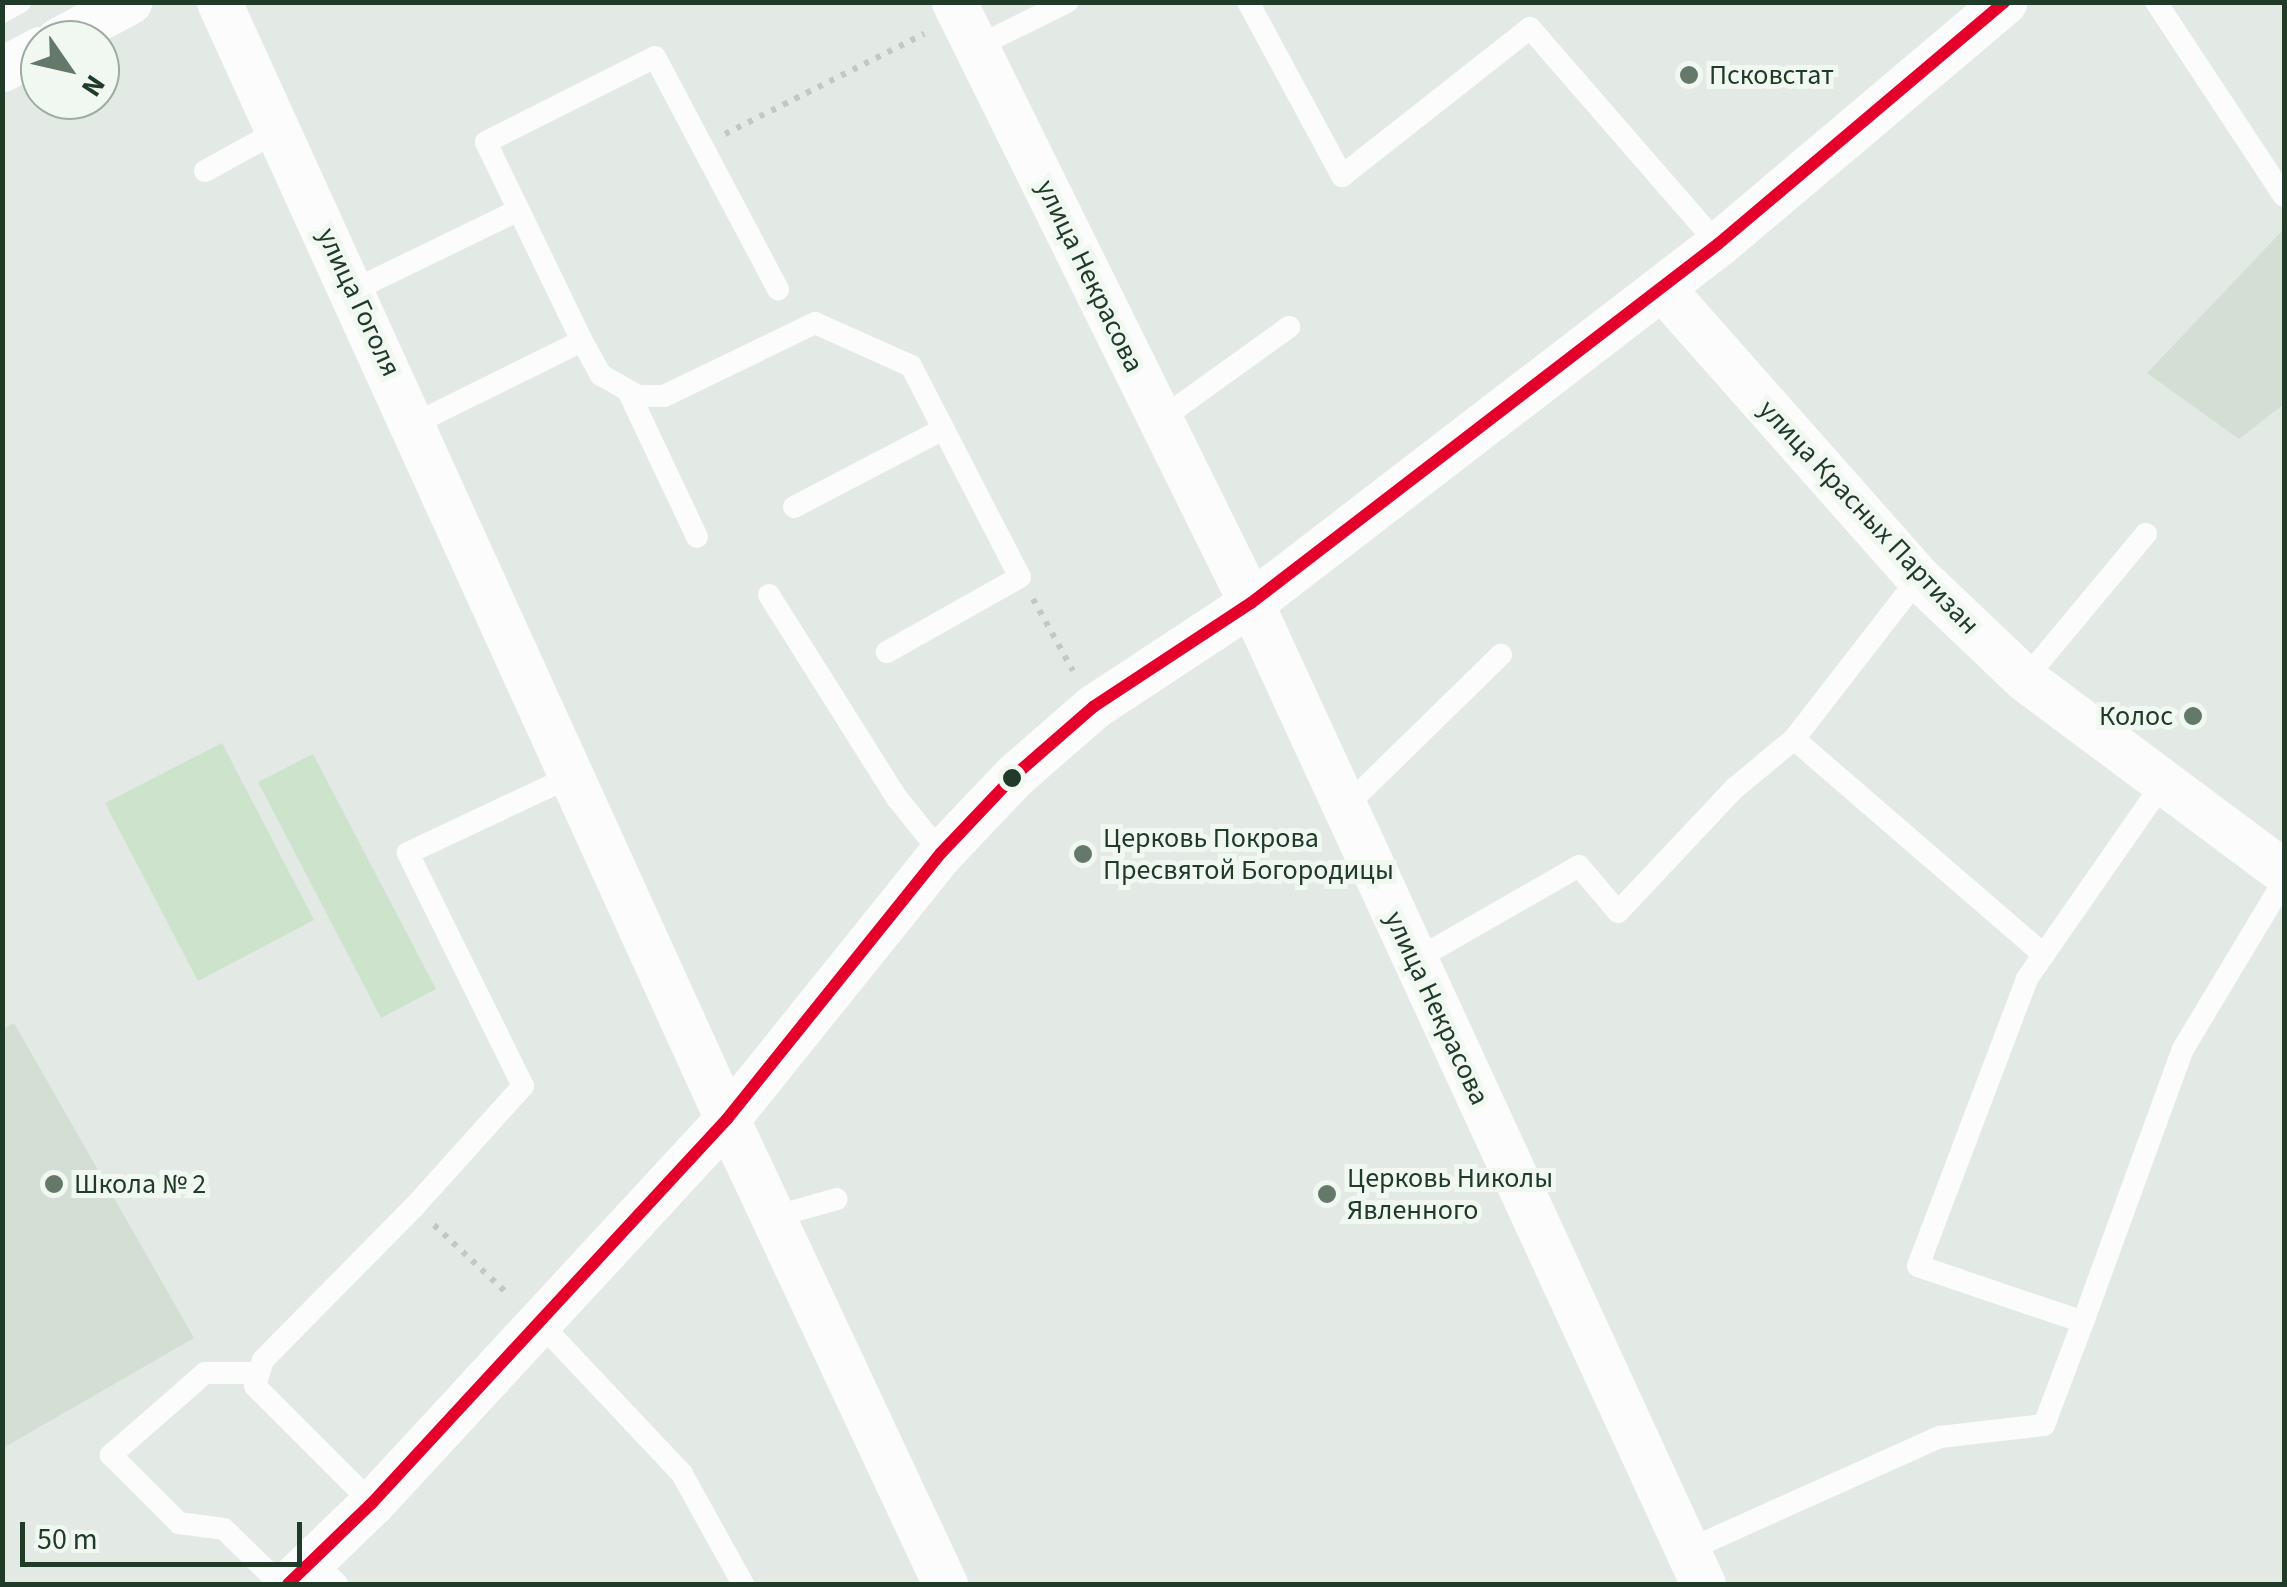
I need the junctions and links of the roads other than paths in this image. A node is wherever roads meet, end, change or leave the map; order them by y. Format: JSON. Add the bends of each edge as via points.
{"nodes":[{"id":1,"x":20,"y":2,"type":"edge"},
{"id":2,"x":128,"y":2,"type":"edge"},
{"id":3,"x":220,"y":2,"type":"edge"},
{"id":4,"x":1067,"y":2,"type":"edge"},
{"id":5,"x":1248,"y":2,"type":"edge"},
{"id":6,"x":2004,"y":2,"type":"edge"},
{"id":7,"x":2156,"y":2,"type":"edge"},
{"id":8,"x":2,"y":12,"type":"edge"},
{"id":9,"x":95,"y":20,"type":"edge"},
{"id":10,"x":964,"y":22,"type":"edge"},
{"id":11,"x":280,"y":130,"type":"junction"},
{"id":12,"x":205,"y":170,"type":"dead end"},
{"id":13,"x":2284,"y":196,"type":"edge"},
{"id":14,"x":518,"y":210,"type":"junction"},
{"id":15,"x":1718,"y":244,"type":"junction"},
{"id":16,"x":778,"y":288,"type":"dead end"},
{"id":17,"x":1662,"y":288,"type":"junction"},
{"id":18,"x":354,"y":290,"type":"junction"},
{"id":19,"x":1289,"y":327,"type":"dead end"},
{"id":20,"x":582,"y":340,"type":"junction"},
{"id":21,"x":629,"y":392,"type":"junction"},
{"id":22,"x":1161,"y":420,"type":"junction"},
{"id":23,"x":414,"y":424,"type":"junction"},
{"id":24,"x":943,"y":429,"type":"junction"},
{"id":25,"x":794,"y":507,"type":"dead end"},
{"id":26,"x":2146,"y":534,"type":"dead end"},
{"id":27,"x":697,"y":537,"type":"dead end"},
{"id":28,"x":1919,"y":578,"type":"junction"},
{"id":29,"x":769,"y":595,"type":"dead end"},
{"id":30,"x":1252,"y":604,"type":"junction"},
{"id":31,"x":887,"y":652,"type":"dead end"},
{"id":32,"x":1501,"y":655,"type":"dead end"},
{"id":33,"x":2025,"y":679,"type":"junction"},
{"id":34,"x":1794,"y":739,"type":"junction"},
{"id":35,"x":572,"y":776,"type":"junction"},
{"id":36,"x":2163,"y":783,"type":"junction"},
{"id":37,"x":1345,"y":807,"type":"junction"},
{"id":38,"x":942,"y":853,"type":"junction"},
{"id":39,"x":2282,"y":869,"type":"edge"},
{"id":40,"x":2044,"y":955,"type":"junction"},
{"id":41,"x":1415,"y":960,"type":"junction"},
{"id":42,"x":727,"y":1119,"type":"junction"},
{"id":43,"x":837,"y":1199,"type":"dead end"},
{"id":44,"x":773,"y":1217,"type":"junction"},
{"id":45,"x":539,"y":1322,"type":"junction"},
{"id":46,"x":2082,"y":1322,"type":"junction"},
{"id":47,"x":259,"y":1372,"type":"junction"},
{"id":48,"x":372,"y":1503,"type":"junction"},
{"id":49,"x":1696,"y":1568,"type":"edge"},
{"id":50,"x":305,"y":1578,"type":"edge"},
{"id":51,"x":743,"y":1584,"type":"edge"},
{"id":52,"x":944,"y":1584,"type":"edge"}],
"edges":[{"from":1,"to":8,"type":"lane"},
{"from":2,"to":9,"type":"street"},
{"from":3,"to":11,"type":"street","name":"улица Гоголя"},
{"from":4,"to":10,"type":"lane"},
{"from":5,"to":15,"type":"lane","via":[[1342,176],[1530,28]]},
{"from":6,"to":15,"type":"street"},
{"from":7,"to":13,"type":"lane"},
{"from":10,"to":22,"type":"street","name":"улица Некрасова"},
{"from":11,"to":12,"type":"lane"},
{"from":11,"to":18,"type":"street","name":"улица Гоголя"},
{"from":14,"to":16,"type":"lane","via":[[486,142],[655,58]]},
{"from":14,"to":18,"type":"lane"},
{"from":14,"to":20,"type":"lane"},
{"from":15,"to":17,"type":"street"},
{"from":17,"to":28,"type":"street","name":"улица Красных Партизан"},
{"from":17,"to":30,"type":"street"},
{"from":18,"to":23,"type":"street","name":"улица Гоголя"},
{"from":19,"to":22,"type":"lane"},
{"from":20,"to":21,"type":"lane","via":[[602,375]]},
{"from":20,"to":23,"type":"lane"},
{"from":21,"to":24,"type":"lane","via":[[664,396],[815,323],[911,366]]},
{"from":21,"to":27,"type":"lane"},
{"from":22,"to":30,"type":"street","name":"улица Некрасова"},
{"from":23,"to":35,"type":"street","name":"улица Гоголя"},
{"from":24,"to":25,"type":"lane"},
{"from":24,"to":31,"type":"lane","via":[[1020,577]]},
{"from":26,"to":33,"type":"lane"},
{"from":28,"to":33,"type":"street","name":"улица Красных Партизан"},
{"from":28,"to":34,"type":"lane"},
{"from":29,"to":38,"type":"lane","via":[[897,798]]},
{"from":30,"to":37,"type":"street","name":"улица Некрасова"},
{"from":30,"to":38,"type":"street","via":[[1093,708],[1014,776]]},
{"from":32,"to":37,"type":"lane"},
{"from":33,"to":36,"type":"street","name":"улица Красных Партизан"},
{"from":34,"to":40,"type":"lane"},
{"from":34,"to":41,"type":"lane","via":[[1735,788],[1618,912],[1579,866]]},
{"from":35,"to":42,"type":"street","name":"улица Гоголя"},
{"from":35,"to":47,"type":"lane","via":[[408,853],[523,1086],[263,1360]]},
{"from":36,"to":39,"type":"street","name":"улица Красных Партизан"},
{"from":36,"to":40,"type":"lane"},
{"from":37,"to":41,"type":"street","name":"улица Некрасова"},
{"from":38,"to":42,"type":"street"},
{"from":39,"to":46,"type":"lane","via":[[2183,1049]]},
{"from":40,"to":46,"type":"lane","via":[[2027,979],[1918,1266]]},
{"from":41,"to":49,"type":"street","name":"улица Некрасова"},
{"from":42,"to":44,"type":"street","name":"улица Гоголя"},
{"from":42,"to":45,"type":"street"},
{"from":43,"to":44,"type":"lane"},
{"from":44,"to":52,"type":"street","name":"улица Гоголя"},
{"from":45,"to":48,"type":"street"},
{"from":45,"to":51,"type":"lane","via":[[682,1474]]},
{"from":46,"to":49,"type":"lane","via":[[2044,1425],[1940,1437]]},
{"from":47,"to":48,"type":"lane","via":[[256,1386]]},
{"from":47,"to":50,"type":"lane","via":[[205,1372],[112,1454],[179,1523],[224,1529]]},
{"from":48,"to":50,"type":"street"}]}
